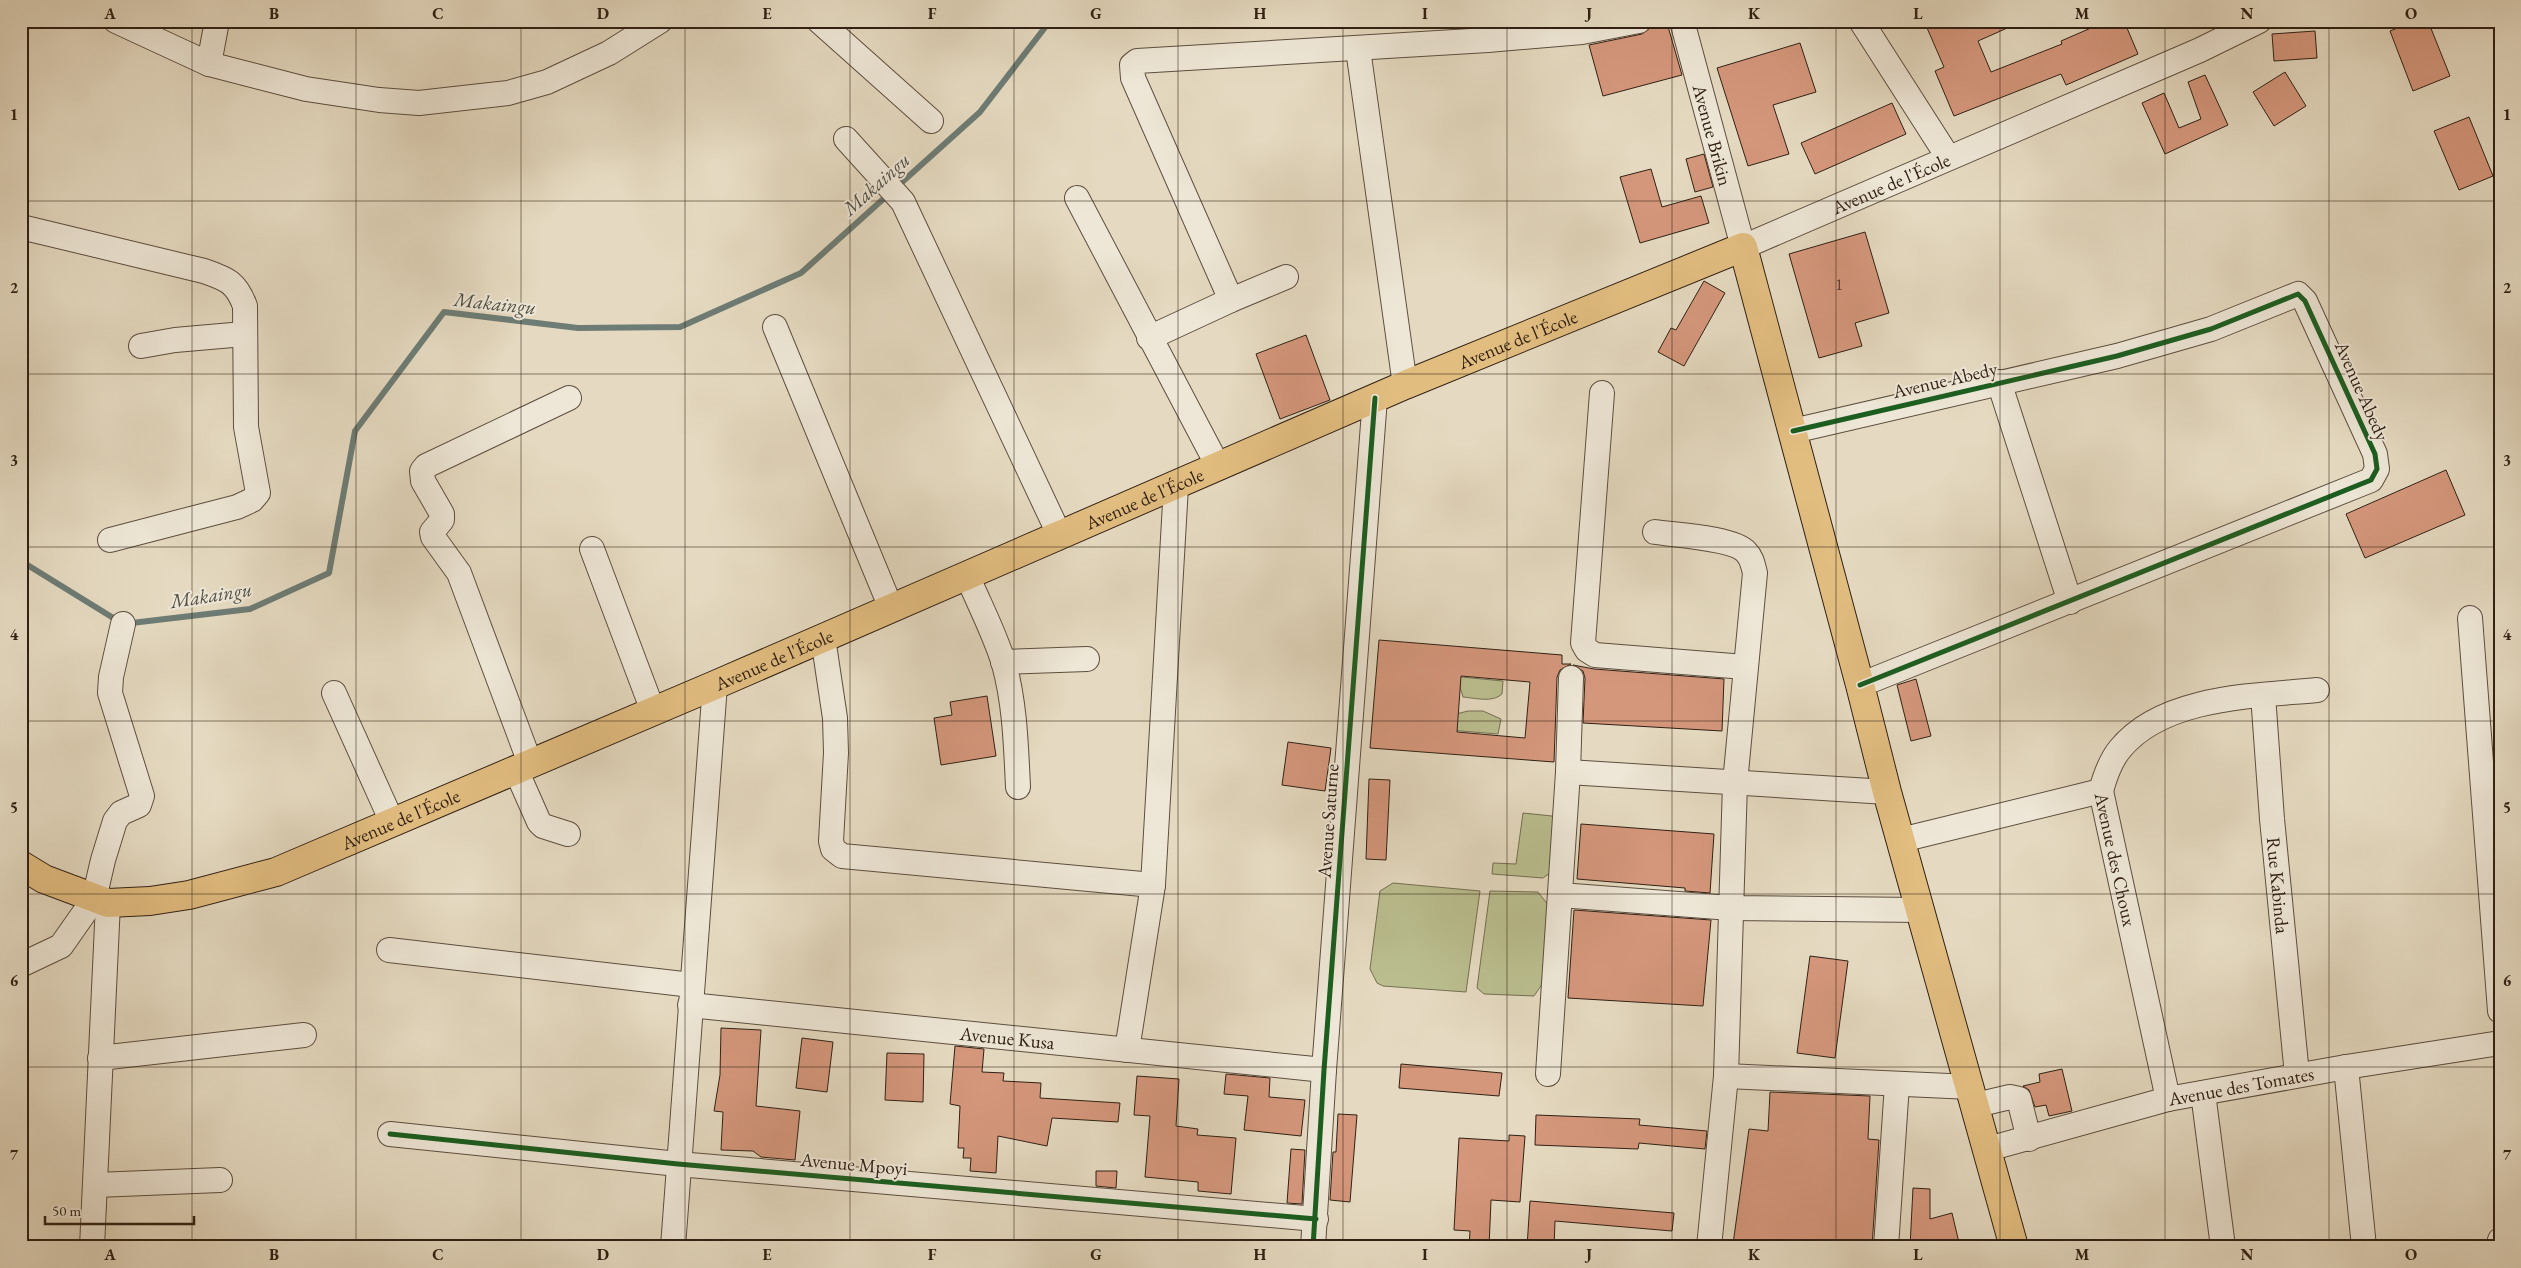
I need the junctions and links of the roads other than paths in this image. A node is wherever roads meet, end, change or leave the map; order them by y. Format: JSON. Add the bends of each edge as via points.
{"nodes":[{"id":1,"x":116,"y":21,"type":"edge"},
{"id":2,"x":217,"y":21,"type":"edge"},
{"id":3,"x":660,"y":21,"type":"edge"},
{"id":4,"x":819,"y":21,"type":"edge"},
{"id":5,"x":1639,"y":21,"type":"edge"},
{"id":6,"x":1682,"y":21,"type":"edge"},
{"id":7,"x":1861,"y":21,"type":"edge"},
{"id":8,"x":2259,"y":21,"type":"edge"},
{"id":9,"x":1358,"y":49,"type":"junction"},
{"id":10,"x":209,"y":64,"type":"junction"},
{"id":11,"x":930,"y":121,"type":"dead end"},
{"id":12,"x":846,"y":139,"type":"dead end"},
{"id":13,"x":1948,"y":157,"type":"junction"},
{"id":14,"x":1077,"y":198,"type":"dead end"},
{"id":15,"x":21,"y":228,"type":"edge"},
{"id":16,"x":1743,"y":246,"type":"junction"},
{"id":17,"x":1286,"y":277,"type":"dead end"},
{"id":18,"x":1231,"y":300,"type":"junction"},
{"id":19,"x":774,"y":327,"type":"dead end"},
{"id":20,"x":244,"y":334,"type":"junction"},
{"id":21,"x":1149,"y":338,"type":"junction"},
{"id":22,"x":141,"y":346,"type":"dead end"},
{"id":23,"x":1999,"y":382,"type":"junction"},
{"id":24,"x":1405,"y":385,"type":"junction"},
{"id":25,"x":1602,"y":393,"type":"dead end"},
{"id":26,"x":569,"y":398,"type":"dead end"},
{"id":27,"x":1375,"y":398,"type":"junction"},
{"id":28,"x":1793,"y":431,"type":"junction"},
{"id":29,"x":1218,"y":466,"type":"junction"},
{"id":30,"x":1176,"y":486,"type":"junction"},
{"id":31,"x":1655,"y":532,"type":"dead end"},
{"id":32,"x":1059,"y":534,"type":"junction"},
{"id":33,"x":110,"y":540,"type":"dead end"},
{"id":34,"x":592,"y":549,"type":"dead end"},
{"id":35,"x":967,"y":575,"type":"junction"},
{"id":36,"x":2070,"y":602,"type":"junction"},
{"id":37,"x":891,"y":608,"type":"junction"},
{"id":38,"x":2470,"y":618,"type":"dead end"},
{"id":39,"x":123,"y":624,"type":"dead end"},
{"id":40,"x":823,"y":638,"type":"junction"},
{"id":41,"x":1088,"y":659,"type":"dead end"},
{"id":42,"x":1003,"y":662,"type":"junction"},
{"id":43,"x":1745,"y":667,"type":"junction"},
{"id":44,"x":1571,"y":678,"type":"dead end"},
{"id":45,"x":1860,"y":684,"type":"junction"},
{"id":46,"x":714,"y":685,"type":"junction"},
{"id":47,"x":2317,"y":690,"type":"dead end"},
{"id":48,"x":334,"y":693,"type":"dead end"},
{"id":49,"x":2263,"y":695,"type":"junction"},
{"id":50,"x":653,"y":711,"type":"junction"},
{"id":51,"x":523,"y":766,"type":"junction"},
{"id":52,"x":1568,"y":772,"type":"junction"},
{"id":53,"x":1735,"y":783,"type":"junction"},
{"id":54,"x":1018,"y":787,"type":"dead end"},
{"id":55,"x":2101,"y":791,"type":"junction"},
{"id":56,"x":1887,"y":792,"type":"junction"},
{"id":57,"x":393,"y":824,"type":"junction"},
{"id":58,"x":568,"y":834,"type":"dead end"},
{"id":59,"x":1901,"y":840,"type":"junction"},
{"id":60,"x":21,"y":865,"type":"edge"},
{"id":61,"x":1152,"y":885,"type":"junction"},
{"id":62,"x":1560,"y":896,"type":"junction"},
{"id":63,"x":101,"y":901,"type":"junction"},
{"id":64,"x":1731,"y":908,"type":"junction"},
{"id":65,"x":1921,"y":910,"type":"junction"},
{"id":66,"x":389,"y":950,"type":"dead end"},
{"id":67,"x":21,"y":964,"type":"edge"},
{"id":68,"x":691,"y":995,"type":"junction"},
{"id":69,"x":2500,"y":1011,"type":"edge"},
{"id":70,"x":304,"y":1035,"type":"dead end"},
{"id":71,"x":2500,"y":1043,"type":"edge"},
{"id":72,"x":1127,"y":1050,"type":"junction"},
{"id":73,"x":100,"y":1058,"type":"junction"},
{"id":74,"x":2346,"y":1067,"type":"junction"},
{"id":75,"x":1324,"y":1070,"type":"junction"},
{"id":76,"x":1548,"y":1074,"type":"dead end"},
{"id":77,"x":2298,"y":1075,"type":"junction"},
{"id":78,"x":1726,"y":1076,"type":"junction"},
{"id":79,"x":1897,"y":1084,"type":"junction"},
{"id":80,"x":2203,"y":1093,"type":"junction"},
{"id":81,"x":1974,"y":1096,"type":"junction"},
{"id":82,"x":2168,"y":1100,"type":"junction"},
{"id":83,"x":390,"y":1134,"type":"dead end"},
{"id":84,"x":2030,"y":1139,"type":"junction"},
{"id":85,"x":1988,"y":1149,"type":"junction"},
{"id":86,"x":678,"y":1164,"type":"junction"},
{"id":87,"x":220,"y":1180,"type":"dead end"},
{"id":88,"x":96,"y":1185,"type":"junction"},
{"id":89,"x":1316,"y":1219,"type":"junction"},
{"id":90,"x":2500,"y":1240,"type":"edge"},
{"id":91,"x":92,"y":1247,"type":"edge"},
{"id":92,"x":673,"y":1247,"type":"edge"},
{"id":93,"x":1313,"y":1247,"type":"edge"},
{"id":94,"x":1709,"y":1247,"type":"edge"},
{"id":95,"x":1886,"y":1247,"type":"edge"},
{"id":96,"x":2014,"y":1247,"type":"edge"},
{"id":97,"x":2223,"y":1247,"type":"edge"},
{"id":98,"x":2364,"y":1247,"type":"edge"},
{"id":99,"x":2498,"y":1247,"type":"edge"}],
"edges":[{"from":1,"to":10,"type":"street"},
{"from":2,"to":10,"type":"street"},
{"from":3,"to":10,"type":"street","via":[[609,53],[547,82],[508,92],[419,103],[306,89]]},
{"from":4,"to":11,"type":"street"},
{"from":5,"to":9,"type":"street","via":[[1582,32]]},
{"from":6,"to":16,"type":"street","name":"Avenue Brikin"},
{"from":7,"to":13,"type":"street"},
{"from":8,"to":13,"type":"street","name":"Avenue de l'École","via":[[2200,50]]},
{"from":9,"to":18,"type":"street","via":[[1145,59],[1132,65],[1133,78]]},
{"from":9,"to":24,"type":"street"},
{"from":12,"to":32,"type":"street","via":[[896,194]]},
{"from":13,"to":16,"type":"street","name":"Avenue de l'École"},
{"from":14,"to":21,"type":"street"},
{"from":15,"to":20,"type":"street","via":[[176,263],[223,278],[239,290],[245,306]]},
{"from":16,"to":24,"type":"main road","name":"Avenue de l'École"},
{"from":16,"to":28,"type":"main road"},
{"from":17,"to":18,"type":"street"},
{"from":18,"to":21,"type":"street"},
{"from":19,"to":37,"type":"street"},
{"from":20,"to":22,"type":"street"},
{"from":20,"to":33,"type":"street","via":[[246,427],[258,494],[237,507]]},
{"from":21,"to":29,"type":"street"},
{"from":23,"to":28,"type":"street","name":"Avenue Abedy"},
{"from":23,"to":36,"type":"street","name":"Avenue Abedy"},
{"from":23,"to":36,"type":"street","name":"Avenue Abedy","via":[[2117,356],[2211,329],[2298,294],[2305,302],[2375,454],[2377,469],[2371,480]]},
{"from":24,"to":27,"type":"main road","name":"Avenue de l'École"},
{"from":25,"to":43,"type":"street","via":[[1583,643],[1595,655]]},
{"from":26,"to":51,"type":"street","via":[[426,466],[422,471],[423,481],[442,514],[442,520],[432,532],[433,537],[458,573]]},
{"from":27,"to":29,"type":"main road","name":"Avenue de l'École"},
{"from":27,"to":75,"type":"street","name":"Avenue Saturne"},
{"from":28,"to":45,"type":"main road"},
{"from":29,"to":30,"type":"main road","name":"Avenue de l'École"},
{"from":30,"to":32,"type":"main road","name":"Avenue de l'École"},
{"from":30,"to":61,"type":"street"},
{"from":31,"to":43,"type":"street","via":[[1730,544],[1745,550],[1752,560],[1755,573]]},
{"from":32,"to":35,"type":"main road","name":"Avenue de l'École"},
{"from":34,"to":50,"type":"street"},
{"from":35,"to":37,"type":"main road","name":"Avenue de l'École"},
{"from":35,"to":42,"type":"street"},
{"from":36,"to":45,"type":"street","name":"Avenue Abedy"},
{"from":37,"to":40,"type":"main road","name":"Avenue de l'École"},
{"from":38,"to":69,"type":"street"},
{"from":39,"to":63,"type":"street","via":[[110,693],[142,796],[139,805],[121,813],[115,821],[103,860]]},
{"from":40,"to":46,"type":"main road","name":"Avenue de l'École"},
{"from":40,"to":61,"type":"street","via":[[836,718],[831,841],[836,853]]},
{"from":41,"to":42,"type":"street"},
{"from":42,"to":54,"type":"street","via":[[1015,729]]},
{"from":43,"to":53,"type":"street"},
{"from":44,"to":52,"type":"street"},
{"from":45,"to":56,"type":"main road"},
{"from":46,"to":50,"type":"main road","name":"Avenue de l'École"},
{"from":46,"to":68,"type":"street"},
{"from":47,"to":49,"type":"street"},
{"from":48,"to":57,"type":"street"},
{"from":49,"to":55,"type":"street","via":[[2218,700],[2163,716],[2119,749],[2107,769]]},
{"from":49,"to":77,"type":"street","name":"Rue Kabinda","via":[[2272,820]]},
{"from":50,"to":51,"type":"main road","name":"Avenue de l'École"},
{"from":51,"to":57,"type":"main road","name":"Avenue de l'École"},
{"from":51,"to":58,"type":"street","via":[[539,822]]},
{"from":52,"to":53,"type":"street"},
{"from":52,"to":62,"type":"street"},
{"from":53,"to":56,"type":"street"},
{"from":53,"to":64,"type":"street"},
{"from":55,"to":59,"type":"street","name":"Avenue des Choux"},
{"from":55,"to":82,"type":"street","name":"Avenue des Choux"},
{"from":56,"to":59,"type":"main road"},
{"from":57,"to":63,"type":"main road","name":"Avenue de l'École","via":[[276,872],[189,895],[150,901]]},
{"from":59,"to":65,"type":"main road"},
{"from":60,"to":63,"type":"main road","name":"Avenue de l'École","via":[[44,879]]},
{"from":61,"to":72,"type":"street"},
{"from":62,"to":64,"type":"street"},
{"from":62,"to":76,"type":"street"},
{"from":63,"to":67,"type":"street","via":[[61,946]]},
{"from":63,"to":73,"type":"street"},
{"from":64,"to":65,"type":"street"},
{"from":64,"to":78,"type":"street"},
{"from":65,"to":81,"type":"main road"},
{"from":66,"to":68,"type":"street","name":"Avenue Kusa"},
{"from":68,"to":72,"type":"street","name":"Avenue Kusa"},
{"from":68,"to":86,"type":"street"},
{"from":70,"to":73,"type":"street"},
{"from":71,"to":74,"type":"street","name":"Avenue des Tomates"},
{"from":72,"to":75,"type":"street","name":"Avenue Kusa"},
{"from":73,"to":88,"type":"street"},
{"from":74,"to":77,"type":"street","name":"Avenue des Tomates"},
{"from":74,"to":98,"type":"street"},
{"from":75,"to":89,"type":"street","name":"Avenue Saturne"},
{"from":77,"to":80,"type":"street","name":"Avenue des Tomates"},
{"from":78,"to":79,"type":"street"},
{"from":78,"to":94,"type":"street"},
{"from":79,"to":81,"type":"street"},
{"from":79,"to":95,"type":"street"},
{"from":80,"to":82,"type":"street","name":"Avenue des Tomates"},
{"from":80,"to":97,"type":"street"},
{"from":81,"to":84,"type":"street","via":[[2019,1099]]},
{"from":81,"to":85,"type":"main road"},
{"from":82,"to":84,"type":"street","name":"Avenue des Tomates"},
{"from":83,"to":86,"type":"street","name":"Avenue Mpoyi"},
{"from":84,"to":85,"type":"street","name":"Avenue des Tomates"},
{"from":85,"to":96,"type":"main road"},
{"from":86,"to":89,"type":"street","name":"Avenue Mpoyi"},
{"from":86,"to":92,"type":"street"},
{"from":87,"to":88,"type":"street"},
{"from":88,"to":91,"type":"street"},
{"from":89,"to":93,"type":"street","name":"Avenue Saturne"},
{"from":90,"to":99,"type":"street"}]}
